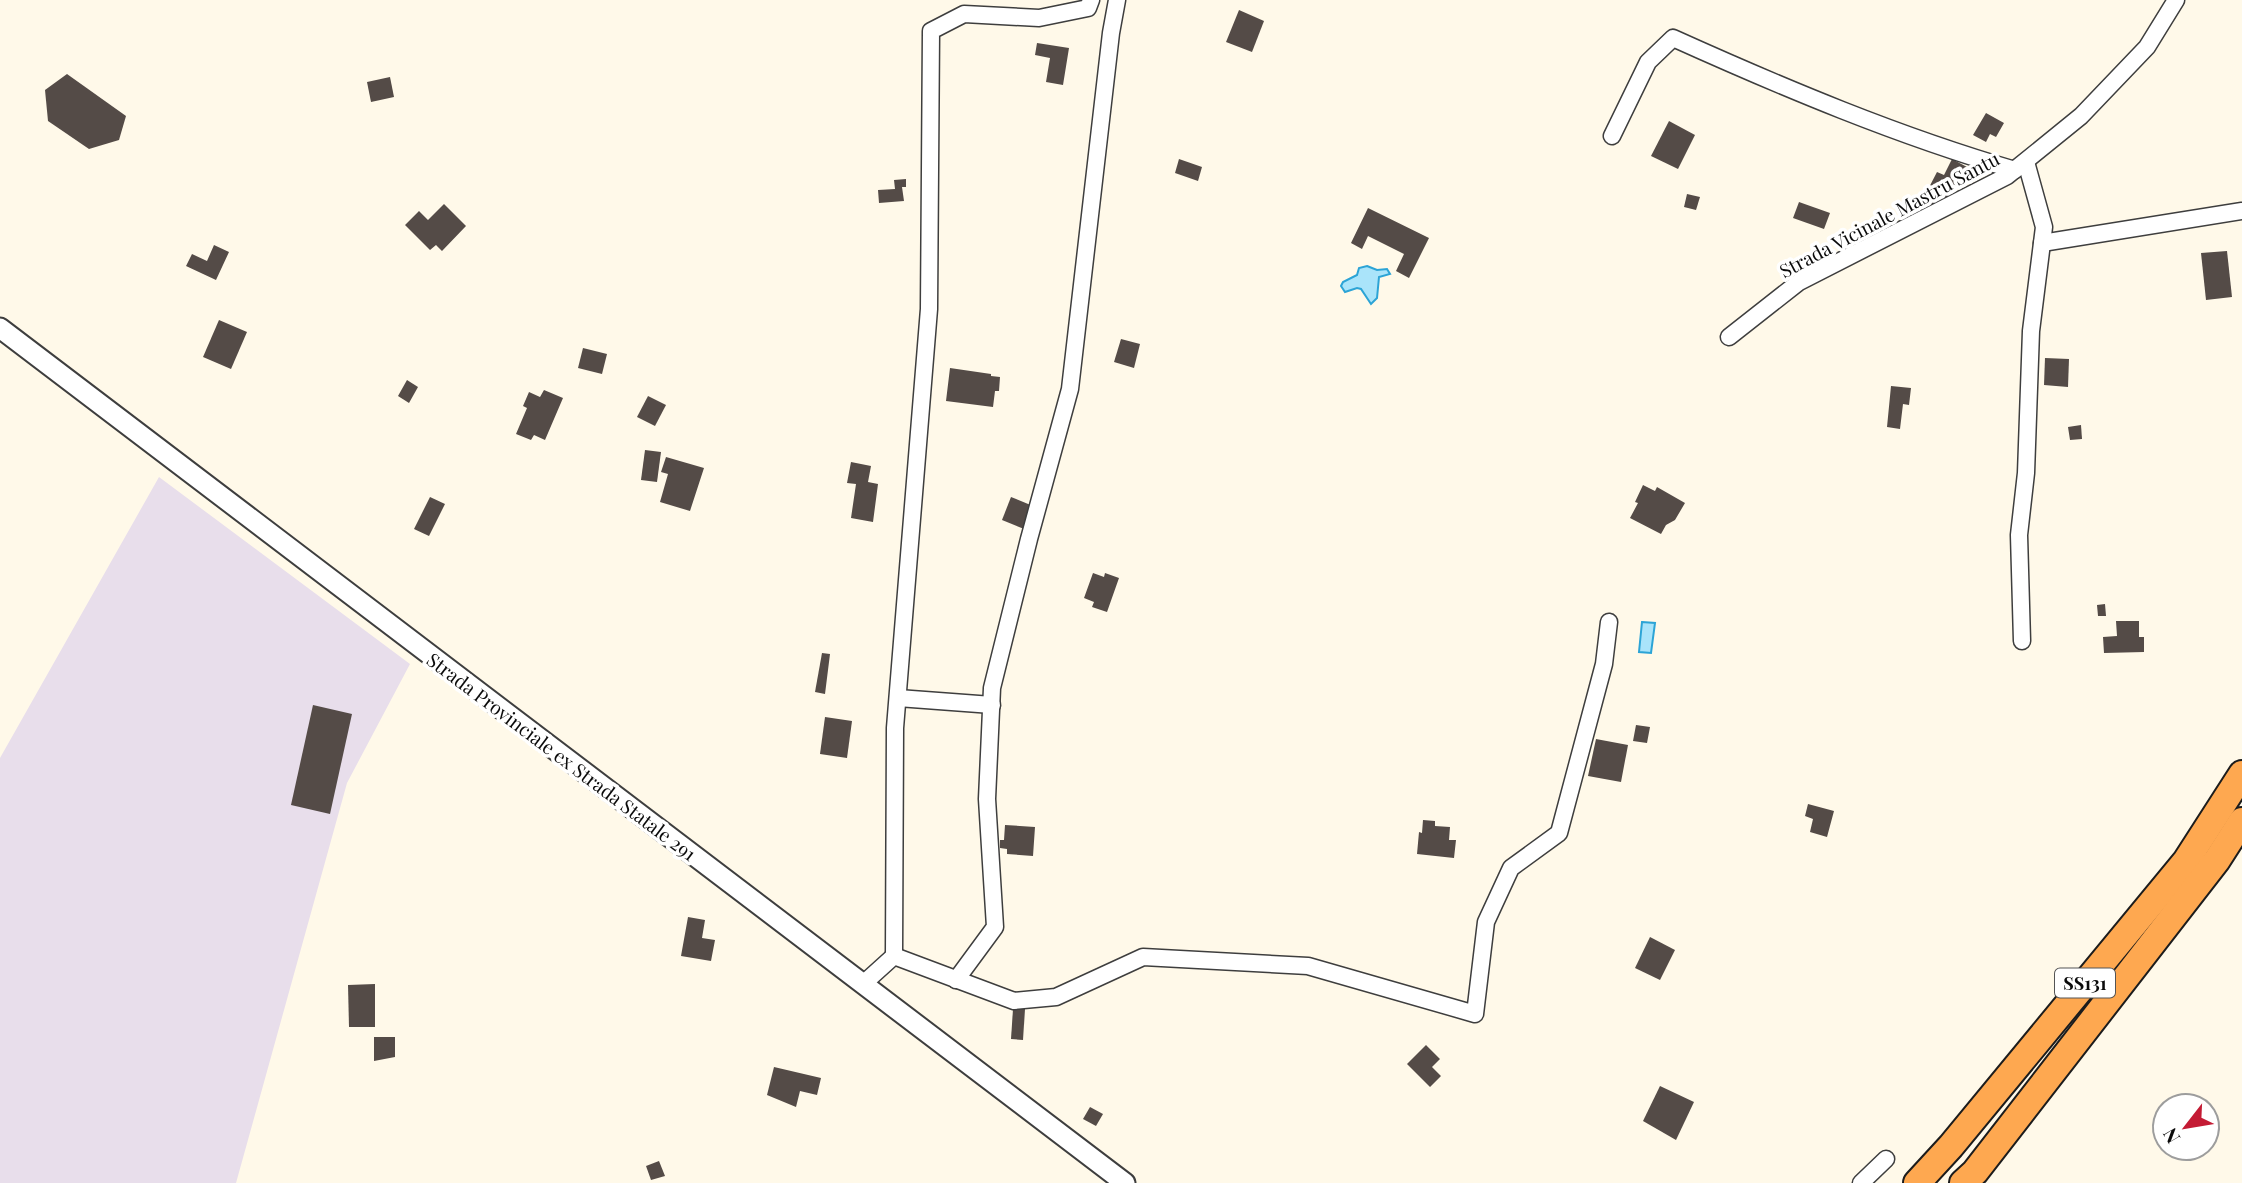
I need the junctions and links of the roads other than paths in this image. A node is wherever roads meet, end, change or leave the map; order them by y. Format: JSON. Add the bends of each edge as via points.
{"nodes":[{"id":1,"x":1091,"y":0,"type":"edge"},
{"id":2,"x":1117,"y":0,"type":"edge"},
{"id":3,"x":2176,"y":0,"type":"edge"},
{"id":4,"x":1612,"y":136,"type":"dead end"},
{"id":5,"x":2021,"y":166,"type":"junction"},
{"id":6,"x":2242,"y":211,"type":"edge"},
{"id":7,"x":2042,"y":243,"type":"junction"},
{"id":8,"x":0,"y":328,"type":"edge"},
{"id":9,"x":1729,"y":337,"type":"dead end"},
{"id":10,"x":1609,"y":622,"type":"dead end"},
{"id":11,"x":2022,"y":640,"type":"dead end"},
{"id":12,"x":898,"y":698,"type":"junction"},
{"id":13,"x":992,"y":705,"type":"junction"},
{"id":14,"x":2242,"y":774,"type":"edge"},
{"id":15,"x":2242,"y":821,"type":"edge"},
{"id":16,"x":894,"y":956,"type":"junction"},
{"id":17,"x":956,"y":980,"type":"junction"},
{"id":18,"x":863,"y":984,"type":"junction"},
{"id":19,"x":1886,"y":1159,"type":"dead end"},
{"id":20,"x":1125,"y":1183,"type":"edge"},
{"id":21,"x":1861,"y":1183,"type":"edge"},
{"id":22,"x":1917,"y":1183,"type":"edge"},
{"id":23,"x":1963,"y":1183,"type":"edge"}],
"edges":[{"from":1,"to":12,"type":"street","via":[[1088,8],[1039,18],[964,14],[931,31],[929,309]]},
{"from":2,"to":13,"type":"street","via":[[1070,389],[992,688]]},
{"from":3,"to":5,"type":"street","name":"Strada Vicinale Mastru Santu","via":[[2147,47],[2081,116]]},
{"from":4,"to":5,"type":"street","via":[[1648,62],[1673,38],[1781,86],[1968,156]]},
{"from":5,"to":7,"type":"street","via":[[2044,227]]},
{"from":5,"to":9,"type":"street","name":"Strada Vicinale Mastru Santu","via":[[1798,282]]},
{"from":6,"to":7,"type":"street"},
{"from":7,"to":11,"type":"street","via":[[2031,331],[2019,535]]},
{"from":8,"to":18,"type":"street","name":"Strada Provinciale ex Strada Statale 291"},
{"from":10,"to":17,"type":"street","via":[[1604,664],[1559,833],[1511,868],[1486,922],[1475,1014],[1308,966],[1143,957],[1056,997],[1014,1001]]},
{"from":12,"to":13,"type":"street"},
{"from":12,"to":16,"type":"street"},
{"from":13,"to":17,"type":"street","via":[[987,799],[995,927]]},
{"from":14,"to":22,"type":"highway","number":"SS131","via":[[2186,861]]},
{"from":15,"to":23,"type":"highway","number":"SS131","via":[[2217,860]]},
{"from":16,"to":17,"type":"street"},
{"from":16,"to":18,"type":"street"},
{"from":18,"to":20,"type":"street","name":"Strada Provinciale ex Strada Statale 291"},
{"from":19,"to":21,"type":"street"}]}
